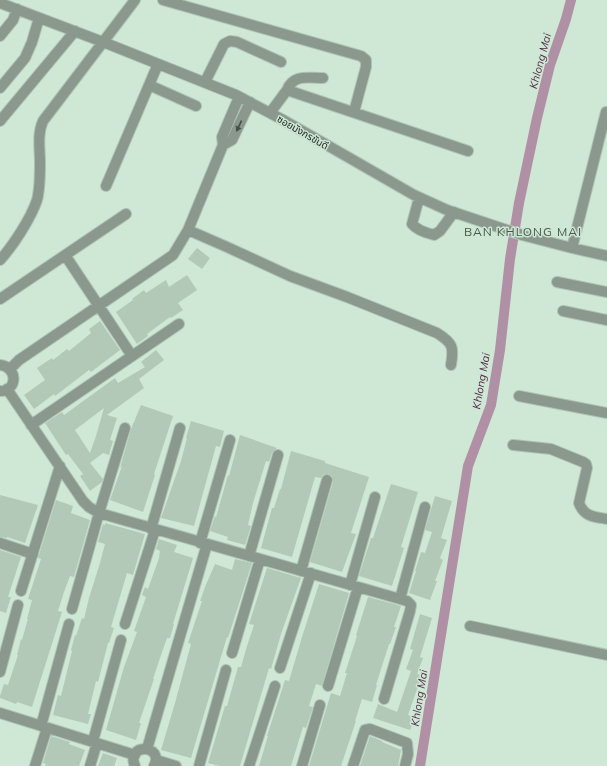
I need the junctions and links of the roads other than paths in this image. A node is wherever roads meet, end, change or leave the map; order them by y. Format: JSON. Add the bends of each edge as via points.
{"nodes":[{"id":1,"x":135,"y":0,"type":"edge"},
{"id":2,"x":163,"y":0,"type":"edge"},
{"id":3,"x":0,"y":3,"type":"edge"},
{"id":4,"x":17,"y":9,"type":"junction"},
{"id":5,"x":39,"y":18,"type":"junction"},
{"id":6,"x":75,"y":31,"type":"junction"},
{"id":7,"x":0,"y":36,"type":"edge"},
{"id":8,"x":103,"y":42,"type":"junction"},
{"id":9,"x":281,"y":62,"type":"dead end"},
{"id":10,"x":158,"y":64,"type":"junction"},
{"id":11,"x":323,"y":78,"type":"dead end"},
{"id":12,"x":205,"y":82,"type":"junction"},
{"id":13,"x":149,"y":85,"type":"junction"},
{"id":14,"x":0,"y":88,"type":"edge"},
{"id":15,"x":287,"y":90,"type":"junction"},
{"id":16,"x":239,"y":97,"type":"junction"},
{"id":17,"x":250,"y":102,"type":"junction"},
{"id":18,"x":196,"y":106,"type":"dead end"},
{"id":19,"x":354,"y":112,"type":"junction"},
{"id":20,"x":606,"y":112,"type":"edge"},
{"id":21,"x":270,"y":113,"type":"junction"},
{"id":22,"x":0,"y":121,"type":"edge"},
{"id":23,"x":223,"y":145,"type":"junction"},
{"id":24,"x":468,"y":151,"type":"dead end"},
{"id":25,"x":106,"y":186,"type":"dead end"},
{"id":26,"x":419,"y":198,"type":"junction"},
{"id":27,"x":454,"y":212,"type":"junction"},
{"id":28,"x":126,"y":214,"type":"dead end"},
{"id":29,"x":188,"y":230,"type":"junction"},
{"id":30,"x":572,"y":248,"type":"junction"},
{"id":31,"x":65,"y":255,"type":"junction"},
{"id":32,"x":607,"y":256,"type":"edge"},
{"id":33,"x":0,"y":260,"type":"edge"},
{"id":34,"x":557,"y":282,"type":"dead end"},
{"id":35,"x":607,"y":292,"type":"edge"},
{"id":36,"x":0,"y":299,"type":"edge"},
{"id":37,"x":99,"y":306,"type":"junction"},
{"id":38,"x":563,"y":311,"type":"dead end"},
{"id":39,"x":607,"y":320,"type":"edge"},
{"id":40,"x":179,"y":324,"type":"dead end"},
{"id":41,"x":132,"y":356,"type":"junction"},
{"id":42,"x":451,"y":364,"type":"dead end"},
{"id":43,"x":0,"y":365,"type":"edge"},
{"id":44,"x":10,"y":369,"type":"junction"},
{"id":45,"x":4,"y":390,"type":"edge"},
{"id":46,"x":519,"y":396,"type":"dead end"},
{"id":47,"x":607,"y":413,"type":"edge"},
{"id":48,"x":31,"y":424,"type":"junction"},
{"id":49,"x":125,"y":428,"type":"dead end"},
{"id":50,"x":180,"y":428,"type":"dead end"},
{"id":51,"x":230,"y":440,"type":"dead end"},
{"id":52,"x":513,"y":445,"type":"dead end"},
{"id":53,"x":278,"y":455,"type":"dead end"},
{"id":54,"x":60,"y":466,"type":"junction"},
{"id":55,"x":327,"y":480,"type":"dead end"},
{"id":56,"x":375,"y":497,"type":"dead end"},
{"id":57,"x":425,"y":507,"type":"dead end"},
{"id":58,"x":99,"y":513,"type":"junction"},
{"id":59,"x":607,"y":519,"type":"edge"},
{"id":60,"x":153,"y":529,"type":"junction"},
{"id":61,"x":0,"y":543,"type":"edge"},
{"id":62,"x":204,"y":543,"type":"junction"},
{"id":63,"x":33,"y":554,"type":"junction"},
{"id":64,"x":249,"y":556,"type":"junction"},
{"id":65,"x":260,"y":559,"type":"junction"},
{"id":66,"x":301,"y":571,"type":"junction"},
{"id":67,"x":311,"y":573,"type":"junction"},
{"id":68,"x":354,"y":586,"type":"junction"},
{"id":69,"x":21,"y":591,"type":"dead end"},
{"id":70,"x":400,"y":599,"type":"junction"},
{"id":71,"x":18,"y":605,"type":"dead end"},
{"id":72,"x":72,"y":609,"type":"dead end"},
{"id":73,"x":69,"y":624,"type":"dead end"},
{"id":74,"x":125,"y":624,"type":"dead end"},
{"id":75,"x":470,"y":626,"type":"dead end"},
{"id":76,"x":121,"y":640,"type":"dead end"},
{"id":77,"x":232,"y":653,"type":"dead end"},
{"id":78,"x":607,"y":656,"type":"edge"},
{"id":79,"x":280,"y":668,"type":"dead end"},
{"id":80,"x":226,"y":670,"type":"dead end"},
{"id":81,"x":0,"y":672,"type":"edge"},
{"id":82,"x":275,"y":686,"type":"dead end"},
{"id":83,"x":328,"y":686,"type":"dead end"},
{"id":84,"x":384,"y":699,"type":"dead end"},
{"id":85,"x":320,"y":705,"type":"dead end"},
{"id":86,"x":0,"y":713,"type":"edge"},
{"id":87,"x":44,"y":727,"type":"junction"},
{"id":88,"x":95,"y":742,"type":"junction"},
{"id":89,"x":147,"y":749,"type":"junction"},
{"id":90,"x":135,"y":755,"type":"junction"},
{"id":91,"x":155,"y":763,"type":"edge"},
{"id":92,"x":35,"y":766,"type":"edge"},
{"id":93,"x":90,"y":766,"type":"edge"},
{"id":94,"x":135,"y":766,"type":"edge"},
{"id":95,"x":176,"y":766,"type":"edge"},
{"id":96,"x":199,"y":766,"type":"edge"},
{"id":97,"x":249,"y":766,"type":"edge"},
{"id":98,"x":302,"y":766,"type":"edge"},
{"id":99,"x":353,"y":766,"type":"edge"},
{"id":100,"x":405,"y":766,"type":"edge"}],
"edges":[{"from":1,"to":8,"type":"street"},
{"from":2,"to":19,"type":"street","via":[[361,56],[366,60],[366,67]]},
{"from":3,"to":4,"type":"street","name":"ซอยมังกรขันดี"},
{"from":4,"to":5,"type":"street","name":"ซอยมังกรขันดี"},
{"from":4,"to":7,"type":"street","via":[[13,20]]},
{"from":5,"to":6,"type":"street","name":"ซอยมังกรขันดี"},
{"from":5,"to":14,"type":"street","via":[[25,58]]},
{"from":6,"to":8,"type":"street","name":"ซอยมังกรขันดี"},
{"from":6,"to":22,"type":"street"},
{"from":8,"to":10,"type":"street","name":"ซอยมังกรขันดี"},
{"from":8,"to":33,"type":"street","via":[[42,121],[39,130],[40,177],[37,199],[28,219]]},
{"from":9,"to":12,"type":"street","via":[[230,41],[224,44]]},
{"from":10,"to":12,"type":"street","name":"ซอยมังกรขันดี"},
{"from":10,"to":13,"type":"street"},
{"from":11,"to":15,"type":"street","via":[[296,78]]},
{"from":12,"to":16,"type":"street","name":"ซอยมังกรขันดี"},
{"from":13,"to":18,"type":"street"},
{"from":13,"to":25,"type":"street"},
{"from":15,"to":19,"type":"street"},
{"from":15,"to":21,"type":"street"},
{"from":16,"to":17,"type":"street","name":"ซอยมังกรขันดี"},
{"from":16,"to":23,"type":"street","via":[[222,137]]},
{"from":17,"to":21,"type":"street","name":"ซอยมังกรขันดี"},
{"from":17,"to":23,"type":"street","one_way":true,"via":[[232,140]]},
{"from":19,"to":24,"type":"street"},
{"from":20,"to":30,"type":"street"},
{"from":21,"to":26,"type":"street","name":"ซอยมังกรขันดี"},
{"from":23,"to":29,"type":"street"},
{"from":26,"to":27,"type":"street","name":"ซอยมังกรขันดี"},
{"from":26,"to":27,"type":"street","via":[[412,224],[429,234],[434,235],[440,231]]},
{"from":27,"to":30,"type":"street","name":"ซอยมังกรขันดี","via":[[522,235]]},
{"from":28,"to":31,"type":"street"},
{"from":29,"to":37,"type":"street","via":[[173,254]]},
{"from":29,"to":42,"type":"street","via":[[290,276],[438,333],[452,347]]},
{"from":30,"to":32,"type":"street","name":"ซอยมังกรขันดี"},
{"from":31,"to":36,"type":"street"},
{"from":31,"to":37,"type":"street"},
{"from":34,"to":35,"type":"street"},
{"from":37,"to":41,"type":"street"},
{"from":37,"to":44,"type":"street"},
{"from":38,"to":39,"type":"street"},
{"from":40,"to":41,"type":"street"},
{"from":41,"to":48,"type":"street"},
{"from":43,"to":44,"type":"street"},
{"from":44,"to":45,"type":"street","via":[[14,380],[11,386]]},
{"from":45,"to":48,"type":"street"},
{"from":46,"to":47,"type":"street"},
{"from":48,"to":54,"type":"street"},
{"from":49,"to":58,"type":"street"},
{"from":50,"to":60,"type":"street"},
{"from":51,"to":62,"type":"street"},
{"from":52,"to":59,"type":"street","via":[[551,449],[586,464],[579,503],[581,509],[589,516]]},
{"from":53,"to":64,"type":"street"},
{"from":54,"to":58,"type":"street","via":[[83,501]]},
{"from":54,"to":63,"type":"street"},
{"from":55,"to":66,"type":"street"},
{"from":56,"to":68,"type":"street"},
{"from":57,"to":70,"type":"street"},
{"from":58,"to":60,"type":"street"},
{"from":58,"to":72,"type":"street"},
{"from":60,"to":62,"type":"street"},
{"from":60,"to":74,"type":"street"},
{"from":61,"to":63,"type":"street"},
{"from":62,"to":64,"type":"street"},
{"from":62,"to":89,"type":"street"},
{"from":63,"to":69,"type":"street"},
{"from":64,"to":65,"type":"street"},
{"from":65,"to":66,"type":"street"},
{"from":65,"to":77,"type":"street"},
{"from":66,"to":67,"type":"street"},
{"from":67,"to":68,"type":"street"},
{"from":67,"to":79,"type":"street"},
{"from":68,"to":70,"type":"street"},
{"from":68,"to":83,"type":"street"},
{"from":70,"to":84,"type":"street","via":[[410,605],[410,611]]},
{"from":71,"to":81,"type":"street"},
{"from":73,"to":87,"type":"street"},
{"from":75,"to":78,"type":"street"},
{"from":76,"to":88,"type":"street"},
{"from":80,"to":96,"type":"street"},
{"from":82,"to":97,"type":"street"},
{"from":85,"to":98,"type":"street"},
{"from":86,"to":87,"type":"street"},
{"from":87,"to":88,"type":"street"},
{"from":87,"to":92,"type":"street"},
{"from":88,"to":90,"type":"street"},
{"from":88,"to":93,"type":"street"},
{"from":89,"to":90,"type":"street","via":[[140,750]]},
{"from":89,"to":91,"type":"street","via":[[153,753]]},
{"from":90,"to":94,"type":"street"},
{"from":91,"to":95,"type":"street"},
{"from":99,"to":100,"type":"street","via":[[365,730],[370,729],[407,743]]}]}
